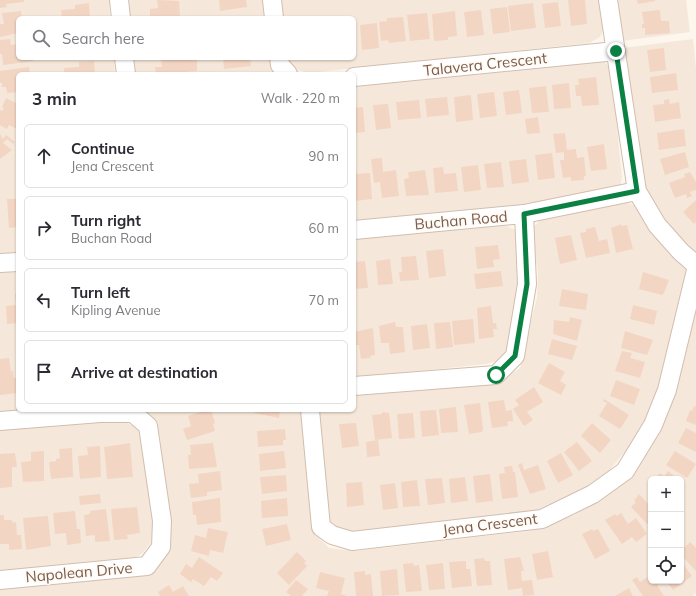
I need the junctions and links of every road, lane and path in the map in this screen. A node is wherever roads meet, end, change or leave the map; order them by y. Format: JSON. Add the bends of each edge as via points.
{"nodes":[{"id":1,"x":119,"y":0,"type":"edge"},
{"id":2,"x":272,"y":0,"type":"edge"},
{"id":3,"x":608,"y":0,"type":"edge"},
{"id":4,"x":121,"y":16,"type":"edge"},
{"id":5,"x":274,"y":16,"type":"edge"},
{"id":6,"x":616,"y":51,"type":"junction"},
{"id":7,"x":124,"y":60,"type":"edge"},
{"id":8,"x":279,"y":60,"type":"edge"},
{"id":9,"x":126,"y":72,"type":"edge"},
{"id":10,"x":286,"y":72,"type":"edge"},
{"id":11,"x":356,"y":77,"type":"edge"},
{"id":12,"x":637,"y":191,"type":"junction"},
{"id":13,"x":524,"y":214,"type":"junction"},
{"id":14,"x":356,"y":230,"type":"edge"},
{"id":15,"x":16,"y":262,"type":"edge"},
{"id":16,"x":0,"y":263,"type":"edge"},
{"id":17,"x":696,"y":265,"type":"edge"},
{"id":18,"x":696,"y":270,"type":"edge"},
{"id":19,"x":356,"y":386,"type":"edge"},
{"id":20,"x":310,"y":412,"type":"edge"},
{"id":21,"x":0,"y":422,"type":"edge"},
{"id":22,"x":0,"y":580,"type":"edge"}],
"edges":[{"from":1,"to":4,"type":"street"},
{"from":2,"to":5,"type":"street"},
{"from":3,"to":6,"type":"street"},
{"from":6,"to":11,"type":"street","name":"Talavera Crescent"},
{"from":6,"to":12,"type":"street"},
{"from":7,"to":9,"type":"street"},
{"from":8,"to":10,"type":"street"},
{"from":12,"to":13,"type":"street","name":"Buchan Road"},
{"from":12,"to":17,"type":"street","via":[[657,225]]},
{"from":13,"to":14,"type":"street","name":"Buchan Road"},
{"from":13,"to":19,"type":"street","via":[[527,284],[515,356],[496,375]]},
{"from":15,"to":16,"type":"street"},
{"from":18,"to":20,"type":"street","name":"Jena Crescent","via":[[667,390],[653,426],[625,471],[594,494],[542,519],[352,541],[332,535],[321,527]]},
{"from":21,"to":22,"type":"street","name":"Napolean Drive","via":[[100,413],[133,413],[148,426],[162,521],[161,547],[147,566]]}]}
